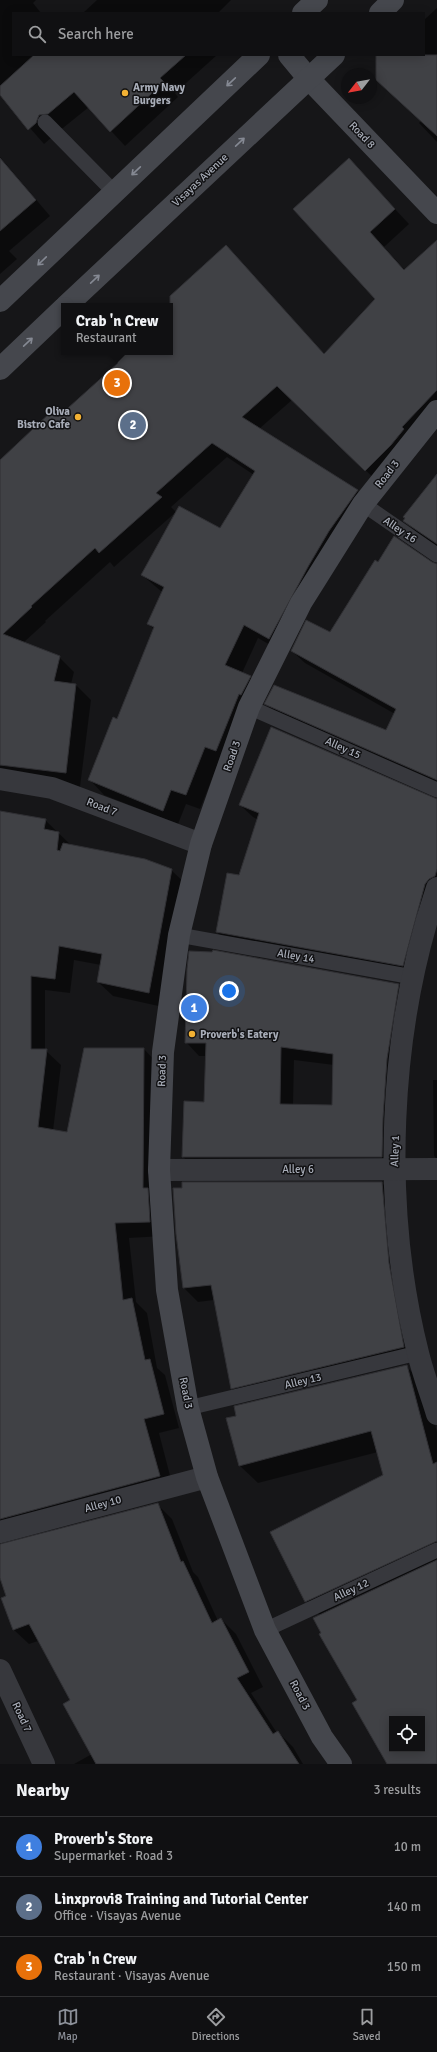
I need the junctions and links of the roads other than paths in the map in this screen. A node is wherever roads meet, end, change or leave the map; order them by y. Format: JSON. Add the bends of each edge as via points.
{"nodes":[{"id":1,"x":317,"y":0,"type":"edge"},
{"id":2,"x":394,"y":0,"type":"edge"},
{"id":3,"x":305,"y":12,"type":"edge"},
{"id":4,"x":381,"y":12,"type":"edge"},
{"id":5,"x":258,"y":56,"type":"edge"},
{"id":6,"x":290,"y":56,"type":"edge"},
{"id":7,"x":333,"y":56,"type":"edge"},
{"id":8,"x":308,"y":78,"type":"junction"},
{"id":9,"x":45,"y":122,"type":"dead end"},
{"id":10,"x":114,"y":192,"type":"junction"},
{"id":11,"x":437,"y":213,"type":"edge"},
{"id":12,"x":0,"y":301,"type":"edge"},
{"id":13,"x":69,"y":303,"type":"edge"},
{"id":14,"x":61,"y":311,"type":"edge"},
{"id":15,"x":0,"y":369,"type":"edge"},
{"id":16,"x":437,"y":411,"type":"edge"},
{"id":17,"x":363,"y":504,"type":"junction"},
{"id":18,"x":437,"y":555,"type":"edge"},
{"id":19,"x":249,"y":707,"type":"junction"},
{"id":20,"x":0,"y":779,"type":"edge"},
{"id":21,"x":437,"y":790,"type":"edge"},
{"id":22,"x":201,"y":844,"type":"junction"},
{"id":23,"x":437,"y":888,"type":"edge"},
{"id":24,"x":179,"y":935,"type":"junction"},
{"id":25,"x":413,"y":977,"type":"junction"},
{"id":26,"x":394,"y":1169,"type":"junction"},
{"id":27,"x":437,"y":1169,"type":"edge"},
{"id":28,"x":158,"y":1170,"type":"junction"},
{"id":29,"x":418,"y":1353,"type":"junction"},
{"id":30,"x":188,"y":1408,"type":"junction"},
{"id":31,"x":437,"y":1414,"type":"edge"},
{"id":32,"x":207,"y":1477,"type":"junction"},
{"id":33,"x":0,"y":1532,"type":"edge"},
{"id":34,"x":437,"y":1550,"type":"edge"},
{"id":35,"x":265,"y":1630,"type":"junction"},
{"id":36,"x":0,"y":1670,"type":"edge"},
{"id":37,"x":44,"y":1764,"type":"edge"},
{"id":38,"x":341,"y":1764,"type":"edge"}],
"edges":[{"from":1,"to":3,"type":"street"},
{"from":2,"to":4,"type":"street"},
{"from":5,"to":10,"type":"street","one_way":true},
{"from":6,"to":8,"type":"street","name":"Road 8"},
{"from":7,"to":8,"type":"street","name":"Visayas Avenue"},
{"from":8,"to":11,"type":"street","name":"Road 8"},
{"from":13,"to":8,"type":"street","name":"Visayas Avenue","one_way":true},
{"from":9,"to":10,"type":"lane"},
{"from":10,"to":12,"type":"street","one_way":true},
{"from":15,"to":14,"type":"street","one_way":true},
{"from":16,"to":17,"type":"street","name":"Road 3"},
{"from":17,"to":18,"type":"lane","name":"Alley 16"},
{"from":17,"to":19,"type":"street","name":"Road 3","via":[[301,603]]},
{"from":19,"to":21,"type":"lane","name":"Alley 15"},
{"from":19,"to":22,"type":"street","name":"Road 3"},
{"from":20,"to":22,"type":"street","name":"Road 7","via":[[52,788]]},
{"from":22,"to":24,"type":"street","name":"Road 3"},
{"from":23,"to":25,"type":"street","name":"Alley 1"},
{"from":24,"to":25,"type":"lane","name":"Alley 14"},
{"from":24,"to":28,"type":"street","name":"Road 3","via":[[163,1052]]},
{"from":25,"to":26,"type":"street","name":"Alley 1","via":[[398,1072]]},
{"from":26,"to":27,"type":"street","name":"Alley 6"},
{"from":26,"to":28,"type":"street","name":"Alley 6"},
{"from":26,"to":29,"type":"street","name":"Alley 1","via":[[401,1262]]},
{"from":28,"to":30,"type":"street","name":"Road 3","via":[[167,1290]]},
{"from":29,"to":30,"type":"lane","name":"Alley 13"},
{"from":29,"to":31,"type":"street","name":"Alley 1"},
{"from":30,"to":32,"type":"street","name":"Road 3"},
{"from":32,"to":33,"type":"street","name":"Alley 10"},
{"from":32,"to":35,"type":"street","name":"Road 3"},
{"from":34,"to":35,"type":"lane","name":"Alley 12"},
{"from":35,"to":38,"type":"street","name":"Road 3","via":[[322,1736]]},
{"from":36,"to":37,"type":"street","name":"Road 7"}]}
